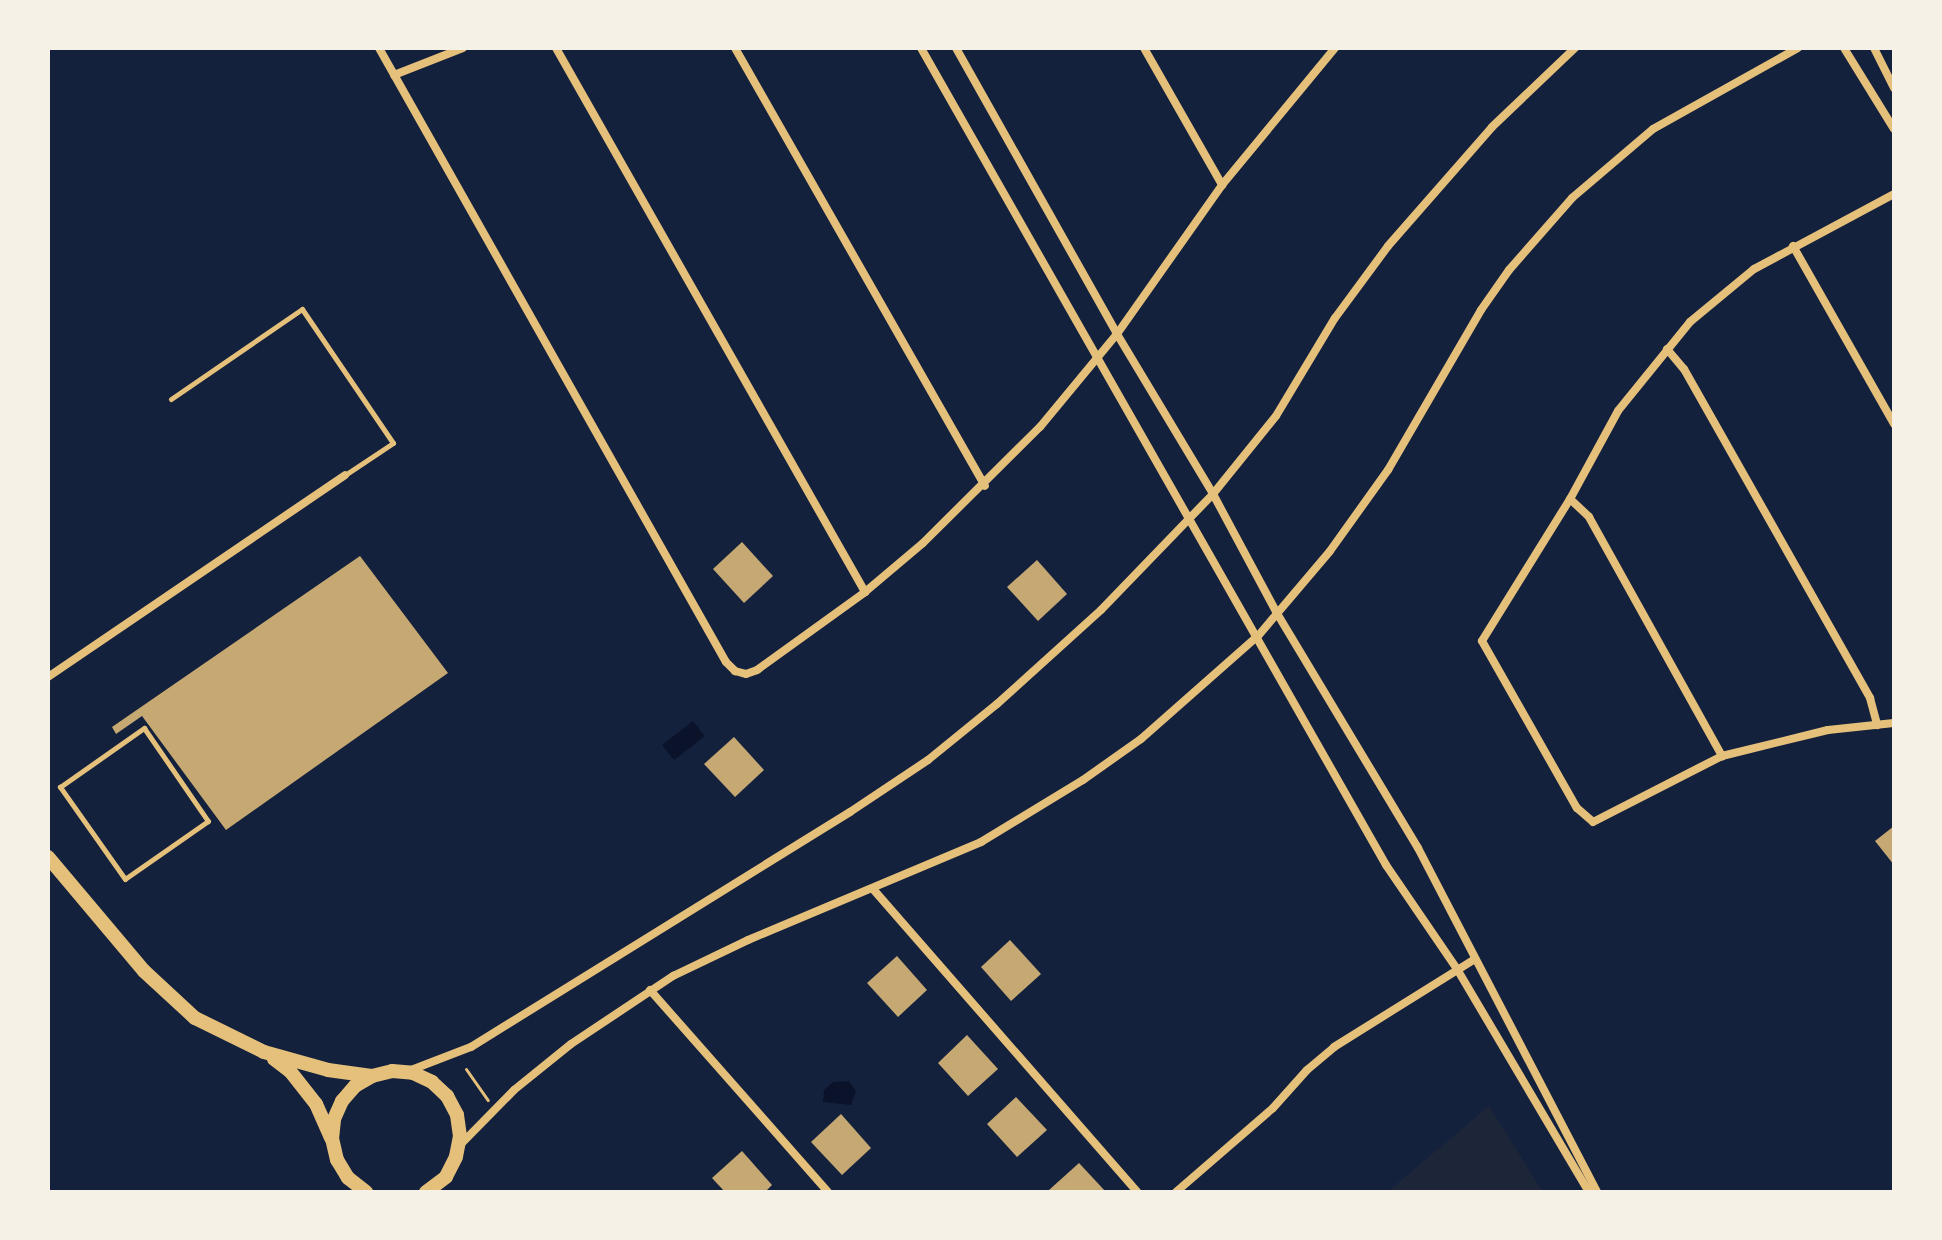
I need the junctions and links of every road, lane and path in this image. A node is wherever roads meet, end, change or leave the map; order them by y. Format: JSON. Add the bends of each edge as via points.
{"nodes":[{"id":1,"x":379,"y":48,"type":"edge"},
{"id":2,"x":463,"y":48,"type":"edge"},
{"id":3,"x":556,"y":48,"type":"edge"},
{"id":4,"x":735,"y":48,"type":"edge"},
{"id":5,"x":921,"y":48,"type":"edge"},
{"id":6,"x":956,"y":48,"type":"edge"},
{"id":7,"x":1144,"y":48,"type":"edge"},
{"id":8,"x":1335,"y":48,"type":"edge"},
{"id":9,"x":1575,"y":48,"type":"edge"},
{"id":10,"x":1798,"y":48,"type":"edge"},
{"id":11,"x":1844,"y":48,"type":"edge"},
{"id":12,"x":1874,"y":48,"type":"edge"},
{"id":13,"x":1325,"y":52,"type":"edge"},
{"id":14,"x":394,"y":75,"type":"junction"},
{"id":15,"x":1894,"y":88,"type":"edge"},
{"id":16,"x":1894,"y":129,"type":"edge"},
{"id":17,"x":1222,"y":185,"type":"junction"},
{"id":18,"x":1894,"y":194,"type":"edge"},
{"id":19,"x":1793,"y":246,"type":"junction"},
{"id":20,"x":1117,"y":334,"type":"junction"},
{"id":21,"x":1667,"y":349,"type":"junction"},
{"id":22,"x":1097,"y":359,"type":"junction"},
{"id":23,"x":171,"y":399,"type":"dead end"},
{"id":24,"x":1894,"y":424,"type":"edge"},
{"id":25,"x":345,"y":475,"type":"joint"},
{"id":26,"x":985,"y":486,"type":"junction"},
{"id":27,"x":1213,"y":494,"type":"junction"},
{"id":28,"x":1570,"y":499,"type":"junction"},
{"id":29,"x":1189,"y":519,"type":"junction"},
{"id":30,"x":865,"y":592,"type":"junction"},
{"id":31,"x":1278,"y":615,"type":"junction"},
{"id":32,"x":1258,"y":636,"type":"junction"},
{"id":33,"x":48,"y":677,"type":"edge"},
{"id":34,"x":1894,"y":723,"type":"edge"},
{"id":35,"x":1877,"y":725,"type":"junction"},
{"id":36,"x":1722,"y":756,"type":"junction"},
{"id":37,"x":60,"y":787,"type":"joint"},
{"id":38,"x":48,"y":857,"type":"edge"},
{"id":39,"x":873,"y":889,"type":"junction"},
{"id":40,"x":1475,"y":959,"type":"junction"},
{"id":41,"x":1457,"y":969,"type":"junction"},
{"id":42,"x":650,"y":990,"type":"junction"},
{"id":43,"x":264,"y":1052,"type":"junction"},
{"id":44,"x":466,"y":1069,"type":"dead end"},
{"id":45,"x":402,"y":1071,"type":"junction"},
{"id":46,"x":372,"y":1076,"type":"junction"},
{"id":47,"x":491,"y":1103,"type":"dead end"},
{"id":48,"x":332,"y":1139,"type":"junction"},
{"id":49,"x":459,"y":1147,"type":"junction"},
{"id":50,"x":446,"y":1177,"type":"junction"},
{"id":51,"x":365,"y":1192,"type":"edge"},
{"id":52,"x":426,"y":1192,"type":"edge"},
{"id":53,"x":440,"y":1192,"type":"edge"},
{"id":54,"x":828,"y":1192,"type":"edge"},
{"id":55,"x":1137,"y":1192,"type":"edge"},
{"id":56,"x":1176,"y":1192,"type":"edge"},
{"id":57,"x":1589,"y":1192,"type":"edge"},
{"id":58,"x":1597,"y":1192,"type":"edge"}],
"edges":[{"from":1,"to":14,"type":"street"},
{"from":2,"to":14,"type":"street"},
{"from":3,"to":30,"type":"street"},
{"from":4,"to":26,"type":"street"},
{"from":5,"to":22,"type":"street"},
{"from":6,"to":20,"type":"street"},
{"from":7,"to":17,"type":"street"},
{"from":8,"to":13,"type":"street"},
{"from":9,"to":27,"type":"street","via":[[1492,127],[1388,246],[1335,318],[1276,416]]},
{"from":10,"to":31,"type":"street","via":[[1653,129],[1542,230],[1481,310],[1360,512]]},
{"from":11,"to":16,"type":"street"},
{"from":12,"to":15,"type":"street"},
{"from":13,"to":17,"type":"street"},
{"from":14,"to":30,"type":"street","via":[[726,662],[746,674],[757,670]]},
{"from":17,"to":20,"type":"street"},
{"from":18,"to":19,"type":"street"},
{"from":19,"to":21,"type":"street","via":[[1721,294]]},
{"from":19,"to":24,"type":"street"},
{"from":20,"to":22,"type":"street"},
{"from":20,"to":27,"type":"street"},
{"from":21,"to":28,"type":"street","via":[[1604,432]]},
{"from":21,"to":35,"type":"street","via":[[1684,369],[1870,698]]},
{"from":22,"to":26,"type":"street"},
{"from":22,"to":29,"type":"street"},
{"from":23,"to":25,"type":"lane","via":[[302,309],[393,443]]},
{"from":25,"to":33,"type":"street"},
{"from":26,"to":30,"type":"street"},
{"from":27,"to":29,"type":"street"},
{"from":27,"to":31,"type":"street"},
{"from":28,"to":36,"type":"street","via":[[1589,517]]},
{"from":28,"to":36,"type":"street","via":[[1482,641],[1569,795],[1593,822]]},
{"from":29,"to":32,"type":"street"},
{"from":29,"to":45,"type":"street","via":[[1052,656],[928,760],[471,1047]]},
{"from":31,"to":32,"type":"street"},
{"from":31,"to":40,"type":"street","via":[[1418,848]]},
{"from":32,"to":39,"type":"street","via":[[1141,739],[1083,780],[981,842]]},
{"from":32,"to":41,"type":"street","via":[[1386,865]]},
{"from":34,"to":35,"type":"street"},
{"from":35,"to":36,"type":"street","via":[[1828,730]]},
{"from":37,"to":37,"type":"lane","via":[[125,879],[208,821],[144,728]]},
{"from":38,"to":43,"type":"main road","via":[[168,996],[195,1018]]},
{"from":39,"to":42,"type":"street","via":[[737,945]]},
{"from":39,"to":55,"type":"street"},
{"from":40,"to":41,"type":"street"},
{"from":40,"to":58,"type":"street"},
{"from":41,"to":56,"type":"street","via":[[1326,1053],[1273,1108]]},
{"from":41,"to":57,"type":"street"},
{"from":42,"to":49,"type":"street","via":[[514,1090]]},
{"from":42,"to":54,"type":"street"},
{"from":43,"to":46,"type":"main road"},
{"from":43,"to":48,"type":"main road","via":[[301,1083]]},
{"from":44,"to":47,"type":"path"},
{"from":45,"to":46,"type":"main road"},
{"from":45,"to":49,"type":"main road","via":[[423,1077],[447,1096],[459,1125]]},
{"from":46,"to":48,"type":"main road","via":[[342,1101]]},
{"from":48,"to":51,"type":"main road","via":[[342,1169]]},
{"from":49,"to":50,"type":"main road"},
{"from":50,"to":52,"type":"main road"},
{"from":50,"to":53,"type":"main road"}]}
